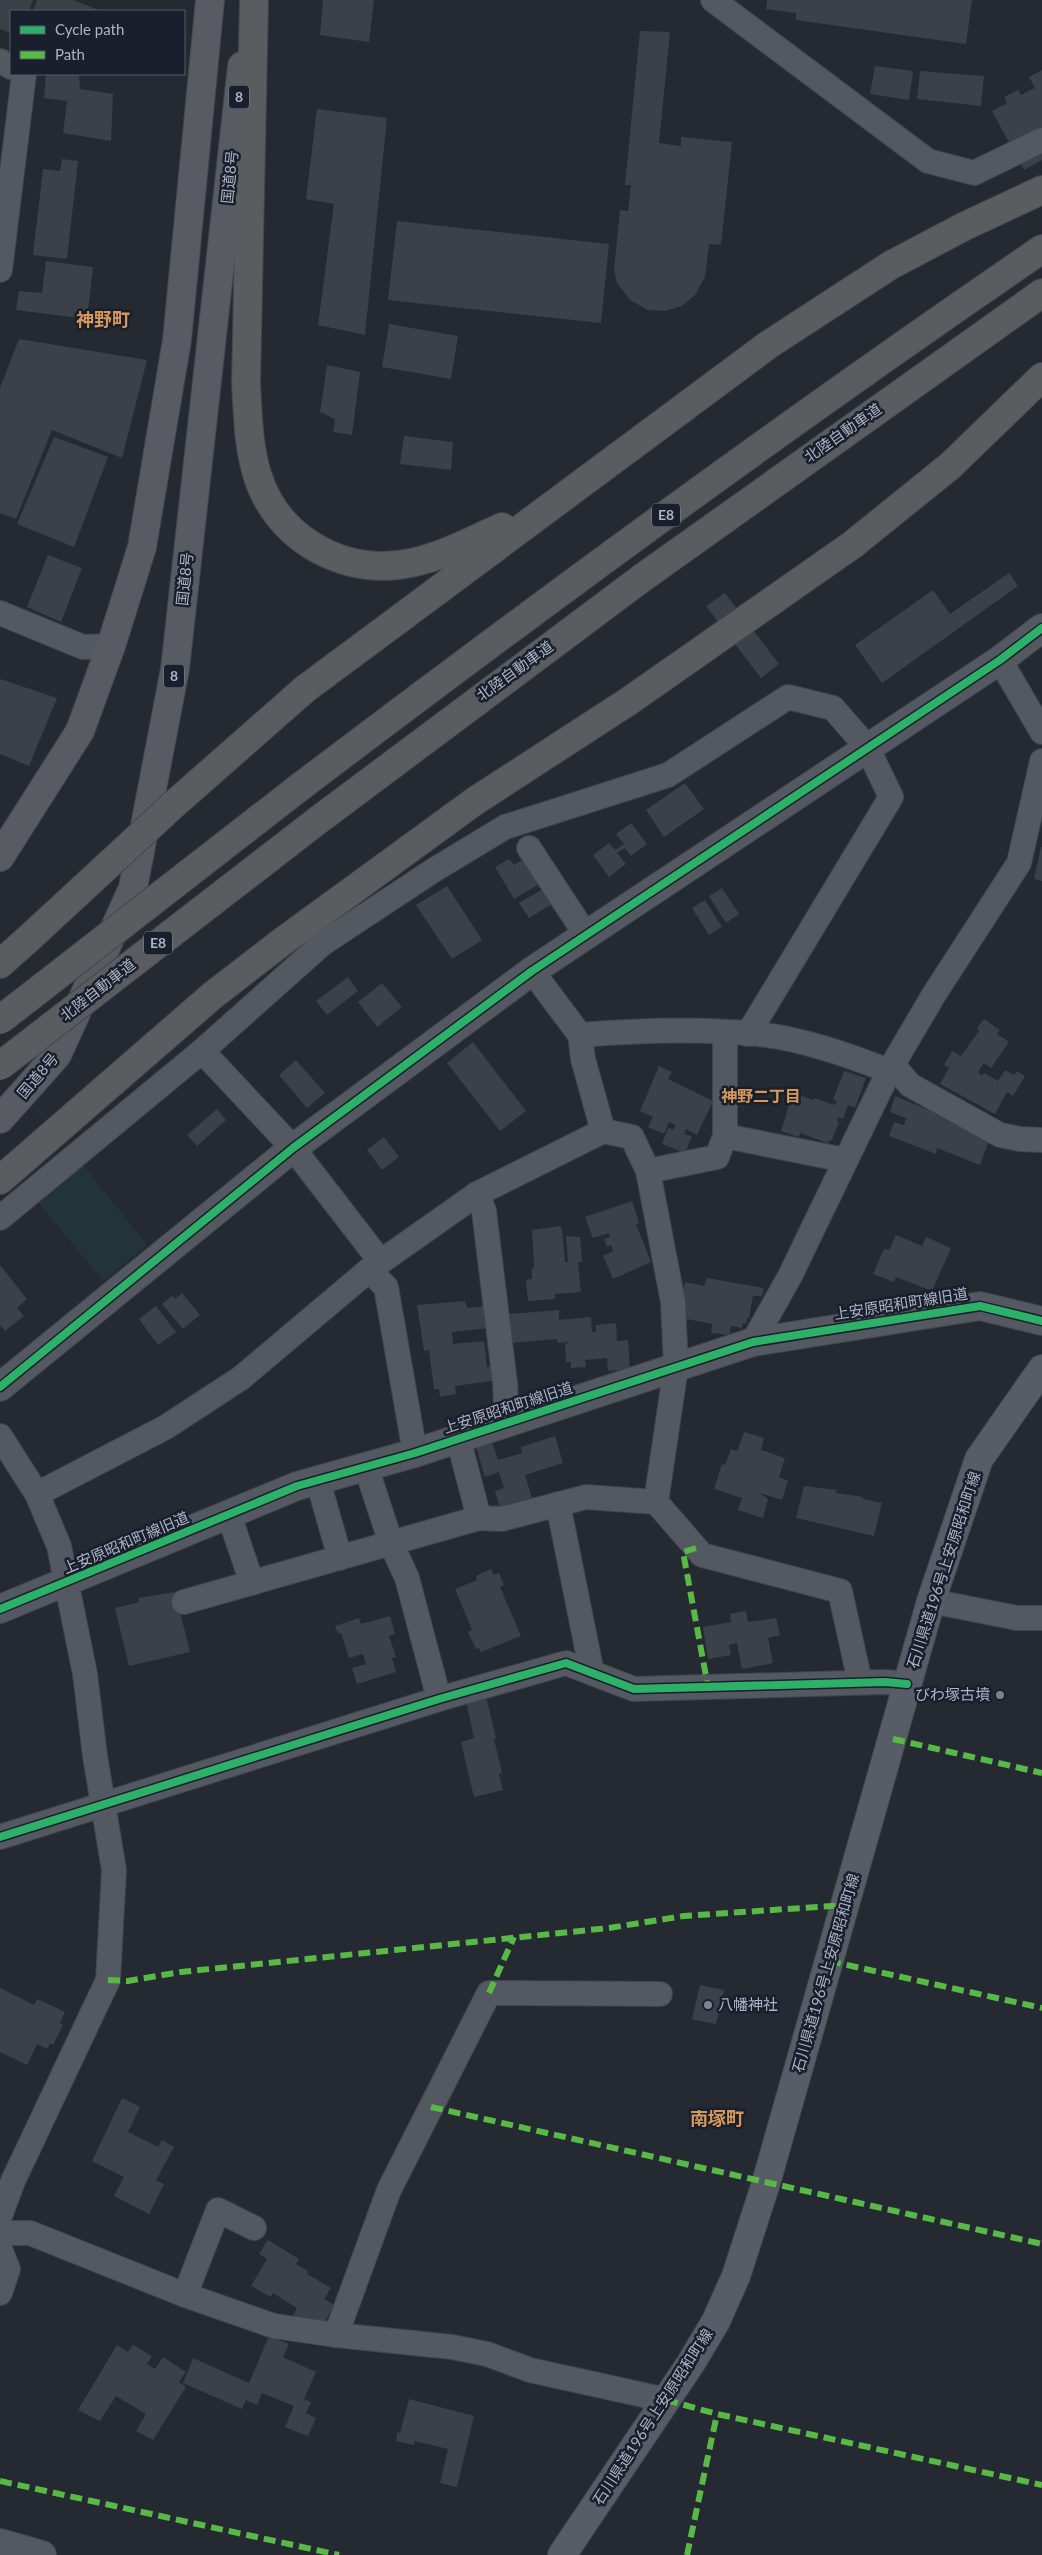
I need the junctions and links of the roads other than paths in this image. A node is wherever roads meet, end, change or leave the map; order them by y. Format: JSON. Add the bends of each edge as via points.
{"nodes":[{"id":1,"x":210,"y":0,"type":"edge"},
{"id":2,"x":250,"y":0,"type":"edge"},
{"id":3,"x":254,"y":0,"type":"edge"},
{"id":4,"x":713,"y":0,"type":"edge"},
{"id":5,"x":24,"y":75,"type":"edge"},
{"id":6,"x":1042,"y":140,"type":"edge"},
{"id":7,"x":1042,"y":190,"type":"edge"},
{"id":8,"x":1042,"y":249,"type":"edge"},
{"id":9,"x":0,"y":270,"type":"edge"},
{"id":10,"x":1042,"y":293,"type":"edge"},
{"id":11,"x":1042,"y":378,"type":"edge"},
{"id":12,"x":551,"y":504,"type":"junction"},
{"id":13,"x":0,"y":613,"type":"edge"},
{"id":14,"x":1042,"y":628,"type":"edge"},
{"id":15,"x":111,"y":646,"type":"junction"},
{"id":16,"x":1000,"y":660,"type":"junction"},
{"id":17,"x":1042,"y":732,"type":"edge"},
{"id":18,"x":867,"y":748,"type":"junction"},
{"id":19,"x":1042,"y":761,"type":"edge"},
{"id":20,"x":530,"y":848,"type":"dead end"},
{"id":21,"x":0,"y":857,"type":"edge"},
{"id":22,"x":586,"y":935,"type":"junction"},
{"id":23,"x":26,"y":940,"type":"junction"},
{"id":24,"x":0,"y":959,"type":"edge"},
{"id":25,"x":0,"y":964,"type":"edge"},
{"id":26,"x":532,"y":971,"type":"junction"},
{"id":27,"x":0,"y":1020,"type":"edge"},
{"id":28,"x":736,"y":1033,"type":"junction"},
{"id":29,"x":580,"y":1036,"type":"junction"},
{"id":30,"x":202,"y":1051,"type":"junction"},
{"id":31,"x":0,"y":1066,"type":"edge"},
{"id":32,"x":891,"y":1068,"type":"junction"},
{"id":33,"x":0,"y":1119,"type":"edge"},
{"id":34,"x":603,"y":1130,"type":"junction"},
{"id":35,"x":725,"y":1136,"type":"junction"},
{"id":36,"x":1042,"y":1140,"type":"edge"},
{"id":37,"x":293,"y":1148,"type":"junction"},
{"id":38,"x":845,"y":1160,"type":"junction"},
{"id":39,"x":648,"y":1171,"type":"junction"},
{"id":40,"x":0,"y":1180,"type":"edge"},
{"id":41,"x":477,"y":1194,"type":"junction"},
{"id":42,"x":0,"y":1218,"type":"edge"},
{"id":43,"x":375,"y":1266,"type":"junction"},
{"id":44,"x":1042,"y":1321,"type":"edge"},
{"id":45,"x":753,"y":1342,"type":"junction"},
{"id":46,"x":676,"y":1367,"type":"junction"},
{"id":47,"x":1042,"y":1369,"type":"edge"},
{"id":48,"x":0,"y":1387,"type":"edge"},
{"id":49,"x":507,"y":1422,"type":"junction"},
{"id":50,"x":0,"y":1436,"type":"edge"},
{"id":51,"x":458,"y":1438,"type":"junction"},
{"id":52,"x":415,"y":1453,"type":"junction"},
{"id":53,"x":366,"y":1467,"type":"junction"},
{"id":54,"x":318,"y":1481,"type":"junction"},
{"id":55,"x":37,"y":1494,"type":"junction"},
{"id":56,"x":656,"y":1502,"type":"junction"},
{"id":57,"x":558,"y":1504,"type":"junction"},
{"id":58,"x":229,"y":1515,"type":"junction"},
{"id":59,"x":479,"y":1518,"type":"junction"},
{"id":60,"x":391,"y":1543,"type":"junction"},
{"id":61,"x":340,"y":1558,"type":"junction"},
{"id":62,"x":68,"y":1582,"type":"junction"},
{"id":63,"x":252,"y":1583,"type":"junction"},
{"id":64,"x":931,"y":1601,"type":"junction"},
{"id":65,"x":184,"y":1602,"type":"dead end"},
{"id":66,"x":0,"y":1609,"type":"edge"},
{"id":67,"x":1042,"y":1618,"type":"edge"},
{"id":68,"x":592,"y":1673,"type":"junction"},
{"id":69,"x":860,"y":1682,"type":"junction"},
{"id":70,"x":907,"y":1684,"type":"junction"},
{"id":71,"x":439,"y":1699,"type":"junction"},
{"id":72,"x":105,"y":1804,"type":"junction"},
{"id":73,"x":0,"y":1837,"type":"edge"},
{"id":74,"x":660,"y":1994,"type":"dead end"},
{"id":75,"x":0,"y":2216,"type":"edge"},
{"id":76,"x":254,"y":2228,"type":"dead end"},
{"id":77,"x":0,"y":2233,"type":"edge"},
{"id":78,"x":0,"y":2250,"type":"edge"},
{"id":79,"x":0,"y":2293,"type":"edge"},
{"id":80,"x":185,"y":2295,"type":"junction"},
{"id":81,"x":336,"y":2334,"type":"junction"},
{"id":82,"x":666,"y":2400,"type":"junction"},
{"id":83,"x":0,"y":2543,"type":"edge"},
{"id":84,"x":42,"y":2555,"type":"edge"},
{"id":85,"x":562,"y":2555,"type":"edge"}],
"edges":[{"from":1,"to":15,"type":"highway","via":[[177,340],[142,547]]},
{"from":2,"to":33,"type":"highway","name":"国道8号","number":"8","via":[[175,669],[133,888],[57,1055]]},
{"from":3,"to":12,"type":"highway","via":[[246,384],[249,434],[257,475],[269,502],[288,527],[312,547],[337,559],[367,566],[399,565],[435,556]]},
{"from":4,"to":6,"type":"street","via":[[928,161],[974,173]]},
{"from":5,"to":9,"type":"street"},
{"from":7,"to":12,"type":"highway","via":[[891,265],[768,345],[609,465]]},
{"from":8,"to":27,"type":"highway","number":"E8","bridge":true,"via":[[827,398],[456,668]]},
{"from":10,"to":31,"type":"highway","name":"北陸自動車道","number":"E8","bridge":true,"via":[[642,578],[317,821]]},
{"from":11,"to":40,"type":"highway","via":[[950,466],[852,545],[629,702],[475,801],[213,995]]},
{"from":12,"to":23,"type":"highway","bridge":true,"via":[[304,689]]},
{"from":13,"to":15,"type":"street","via":[[83,647]]},
{"from":14,"to":16,"type":"street"},
{"from":15,"to":21,"type":"highway","via":[[80,731]]},
{"from":16,"to":17,"type":"street"},
{"from":16,"to":18,"type":"street"},
{"from":18,"to":22,"type":"street"},
{"from":18,"to":28,"type":"street","via":[[891,797]]},
{"from":18,"to":30,"type":"street","via":[[833,708],[788,697],[668,775],[505,827],[322,944]]},
{"from":19,"to":32,"type":"street","via":[[1019,863],[933,996]]},
{"from":20,"to":22,"type":"street"},
{"from":22,"to":26,"type":"street"},
{"from":23,"to":24,"type":"highway"},
{"from":23,"to":25,"type":"highway"},
{"from":26,"to":29,"type":"street"},
{"from":26,"to":37,"type":"street"},
{"from":28,"to":29,"type":"street","via":[[629,1031]]},
{"from":28,"to":32,"type":"street","via":[[839,1052]]},
{"from":28,"to":35,"type":"street"},
{"from":29,"to":34,"type":"street","via":[[583,1059]]},
{"from":30,"to":37,"type":"street"},
{"from":30,"to":42,"type":"street"},
{"from":32,"to":36,"type":"street","via":[[910,1085],[1000,1134]]},
{"from":32,"to":38,"type":"street"},
{"from":34,"to":39,"type":"street","via":[[632,1138]]},
{"from":34,"to":41,"type":"street"},
{"from":35,"to":38,"type":"street"},
{"from":35,"to":39,"type":"street","via":[[717,1157]]},
{"from":37,"to":43,"type":"street"},
{"from":37,"to":48,"type":"street"},
{"from":38,"to":45,"type":"street","via":[[790,1276]]},
{"from":39,"to":46,"type":"street","via":[[673,1302]]},
{"from":41,"to":43,"type":"street"},
{"from":41,"to":49,"type":"street","via":[[484,1211]]},
{"from":43,"to":52,"type":"street","via":[[386,1288]]},
{"from":43,"to":55,"type":"street","via":[[241,1378],[166,1427]]},
{"from":44,"to":45,"type":"street","name":"上安原昭和町線旧道","via":[[980,1306]]},
{"from":45,"to":46,"type":"street","name":"上安原昭和町線旧道"},
{"from":46,"to":49,"type":"street","name":"上安原昭和町線旧道"},
{"from":46,"to":56,"type":"street"},
{"from":47,"to":64,"type":"main road","name":"石川県道196号上安原昭和町線","via":[[979,1459]]},
{"from":49,"to":51,"type":"street","name":"上安原昭和町線旧道"},
{"from":50,"to":55,"type":"street"},
{"from":51,"to":52,"type":"street","name":"上安原昭和町線旧道"},
{"from":51,"to":59,"type":"street"},
{"from":52,"to":53,"type":"street","name":"上安原昭和町線旧道"},
{"from":53,"to":54,"type":"street","name":"上安原昭和町線旧道"},
{"from":53,"to":60,"type":"street"},
{"from":54,"to":58,"type":"street","name":"上安原昭和町線旧道","via":[[297,1486]]},
{"from":54,"to":61,"type":"street"},
{"from":55,"to":62,"type":"street","via":[[59,1546]]},
{"from":56,"to":57,"type":"street","via":[[586,1497]]},
{"from":56,"to":69,"type":"street","via":[[702,1555],[840,1591]]},
{"from":57,"to":59,"type":"street","via":[[502,1519]]},
{"from":57,"to":68,"type":"street"},
{"from":58,"to":62,"type":"street","name":"上安原昭和町線旧道"},
{"from":58,"to":63,"type":"street"},
{"from":59,"to":60,"type":"street"},
{"from":60,"to":61,"type":"street"},
{"from":60,"to":71,"type":"street","via":[[407,1578]]},
{"from":61,"to":63,"type":"street"},
{"from":62,"to":66,"type":"street","name":"上安原昭和町線旧道"},
{"from":62,"to":72,"type":"street"},
{"from":63,"to":65,"type":"street"},
{"from":64,"to":67,"type":"street","via":[[1017,1618]]},
{"from":64,"to":70,"type":"main road","name":"石川県道196号上安原昭和町線"},
{"from":68,"to":69,"type":"street","via":[[634,1689]]},
{"from":68,"to":71,"type":"street","via":[[566,1663]]},
{"from":69,"to":70,"type":"street"},
{"from":70,"to":82,"type":"main road","name":"石川県道196号上安原昭和町線","via":[[766,2183],[736,2276],[716,2321]]},
{"from":71,"to":72,"type":"street"},
{"from":72,"to":73,"type":"street"},
{"from":72,"to":75,"type":"street","via":[[114,1870],[108,1980]]},
{"from":74,"to":81,"type":"street","via":[[489,1993],[388,2190]]},
{"from":76,"to":80,"type":"street","via":[[218,2210]]},
{"from":77,"to":80,"type":"street","via":[[30,2233]]},
{"from":78,"to":79,"type":"street","via":[[8,2269]]},
{"from":80,"to":81,"type":"street","via":[[274,2326]]},
{"from":81,"to":82,"type":"street","via":[[452,2347],[487,2354],[530,2370]]},
{"from":82,"to":85,"type":"main road","name":"石川県道196号上安原昭和町線"},
{"from":83,"to":84,"type":"street"}]}
